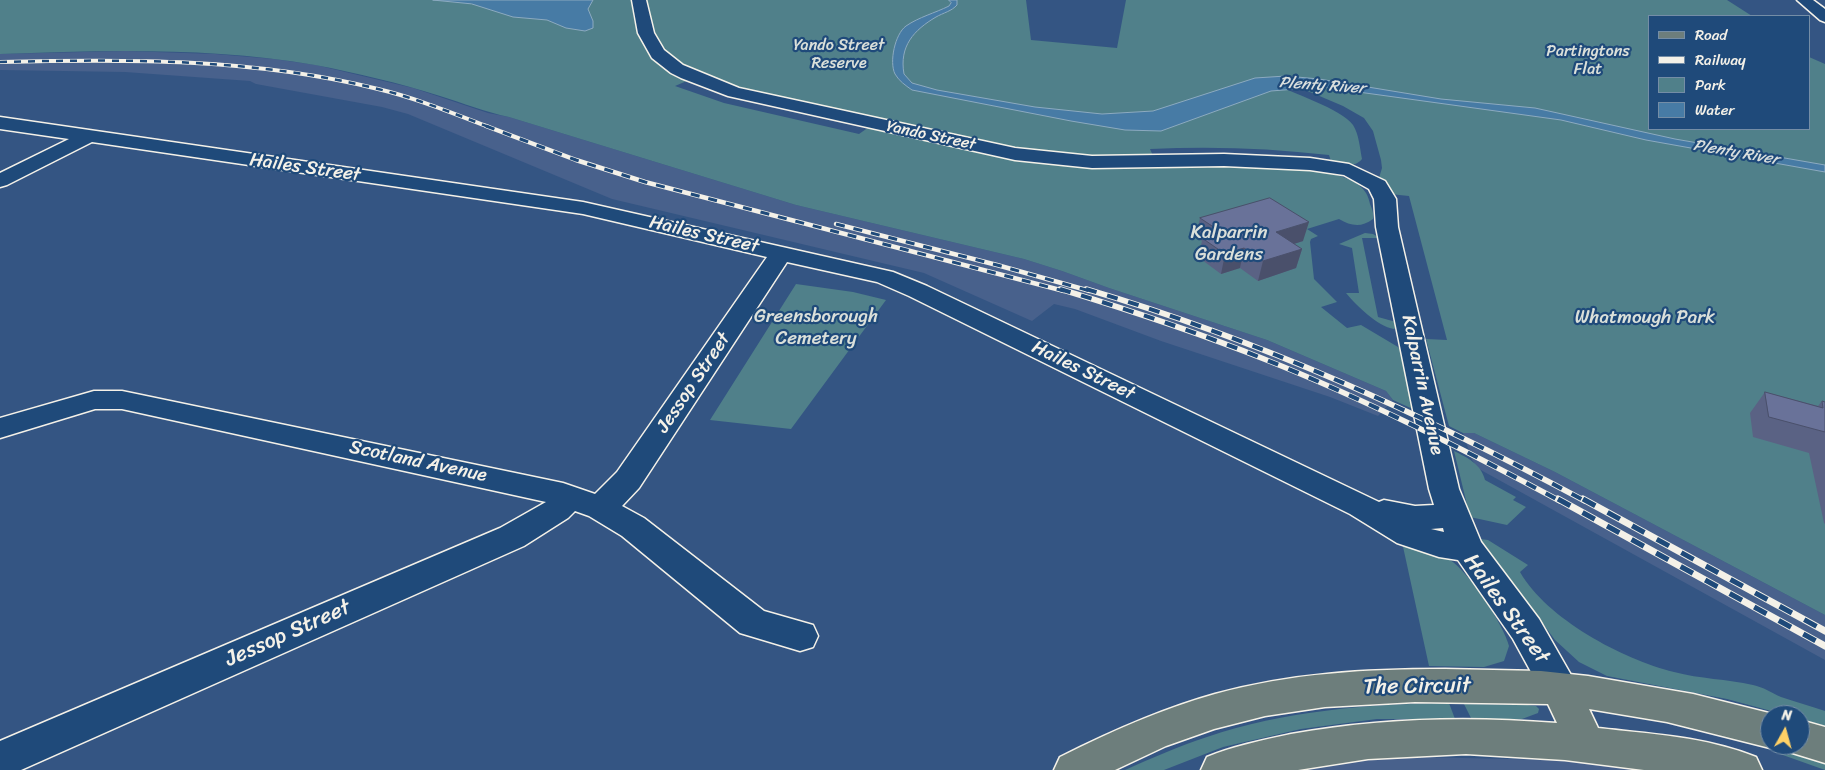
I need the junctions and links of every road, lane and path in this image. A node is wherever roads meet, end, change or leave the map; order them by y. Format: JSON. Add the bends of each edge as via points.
{"nodes":[{"id":1,"x":639,"y":0,"type":"edge"},
{"id":2,"x":1804,"y":0,"type":"edge"},
{"id":3,"x":1825,"y":17,"type":"edge"},
{"id":4,"x":0,"y":123,"type":"edge"},
{"id":5,"x":90,"y":136,"type":"junction"},
{"id":6,"x":1358,"y":177,"type":"joint"},
{"id":7,"x":0,"y":181,"type":"edge"},
{"id":8,"x":781,"y":253,"type":"junction"},
{"id":9,"x":0,"y":428,"type":"edge"},
{"id":10,"x":584,"y":502,"type":"junction"},
{"id":11,"x":1361,"y":506,"type":"junction"},
{"id":12,"x":1453,"y":516,"type":"junction"},
{"id":13,"x":1468,"y":549,"type":"junction"},
{"id":14,"x":800,"y":636,"type":"dead end"},
{"id":15,"x":1560,"y":689,"type":"junction"},
{"id":16,"x":1760,"y":728,"type":"edge"},
{"id":17,"x":1810,"y":741,"type":"edge"},
{"id":18,"x":1586,"y":744,"type":"junction"},
{"id":19,"x":1825,"y":745,"type":"edge"},
{"id":20,"x":0,"y":760,"type":"edge"},
{"id":21,"x":1074,"y":770,"type":"edge"},
{"id":22,"x":1221,"y":770,"type":"edge"},
{"id":23,"x":1742,"y":770,"type":"edge"}],
"edges":[{"from":1,"to":6,"type":"street","name":"Yando Street","via":[[646,34],[658,54],[677,69],[734,92],[1039,157],[1119,162],[1274,162]]},
{"from":2,"to":3,"type":"street"},
{"from":4,"to":5,"type":"street","name":"Hailes Street"},
{"from":5,"to":7,"type":"street"},
{"from":5,"to":8,"type":"street","name":"Hailes Street","via":[[583,208]]},
{"from":6,"to":12,"type":"street","name":"Kalparrin Avenue","via":[[1386,218],[1444,488]]},
{"from":8,"to":10,"type":"street","name":"Jessop Street","via":[[628,480]]},
{"from":8,"to":11,"type":"street","name":"Hailes Street","via":[[900,283]]},
{"from":9,"to":10,"type":"street","name":"Scotland Avenue","via":[[94,400],[122,400],[515,482]]},
{"from":10,"to":14,"type":"street","name":"Scotland Avenue","via":[[633,527],[753,623]]},
{"from":10,"to":20,"type":"street","name":"Jessop Street","via":[[557,510],[512,537]]},
{"from":11,"to":12,"type":"street","name":"Hailes Street","via":[[1404,517]]},
{"from":11,"to":13,"type":"street","name":"Hailes Street","via":[[1408,534]]},
{"from":12,"to":13,"type":"street","name":"Kalparrin Avenue"},
{"from":13,"to":15,"type":"street","name":"Hailes Street","via":[[1526,629]]},
{"from":15,"to":16,"type":"main road","name":"The Circuit","via":[[1664,705]]},
{"from":15,"to":18,"type":"main road"},
{"from":15,"to":21,"type":"main road","name":"The Circuit","via":[[1398,684],[1283,696],[1234,706],[1179,723]]},
{"from":17,"to":19,"type":"main road"},
{"from":18,"to":22,"type":"main road","via":[[1514,737],[1381,739],[1267,756]]},
{"from":18,"to":23,"type":"main road","via":[[1678,756]]}]}
